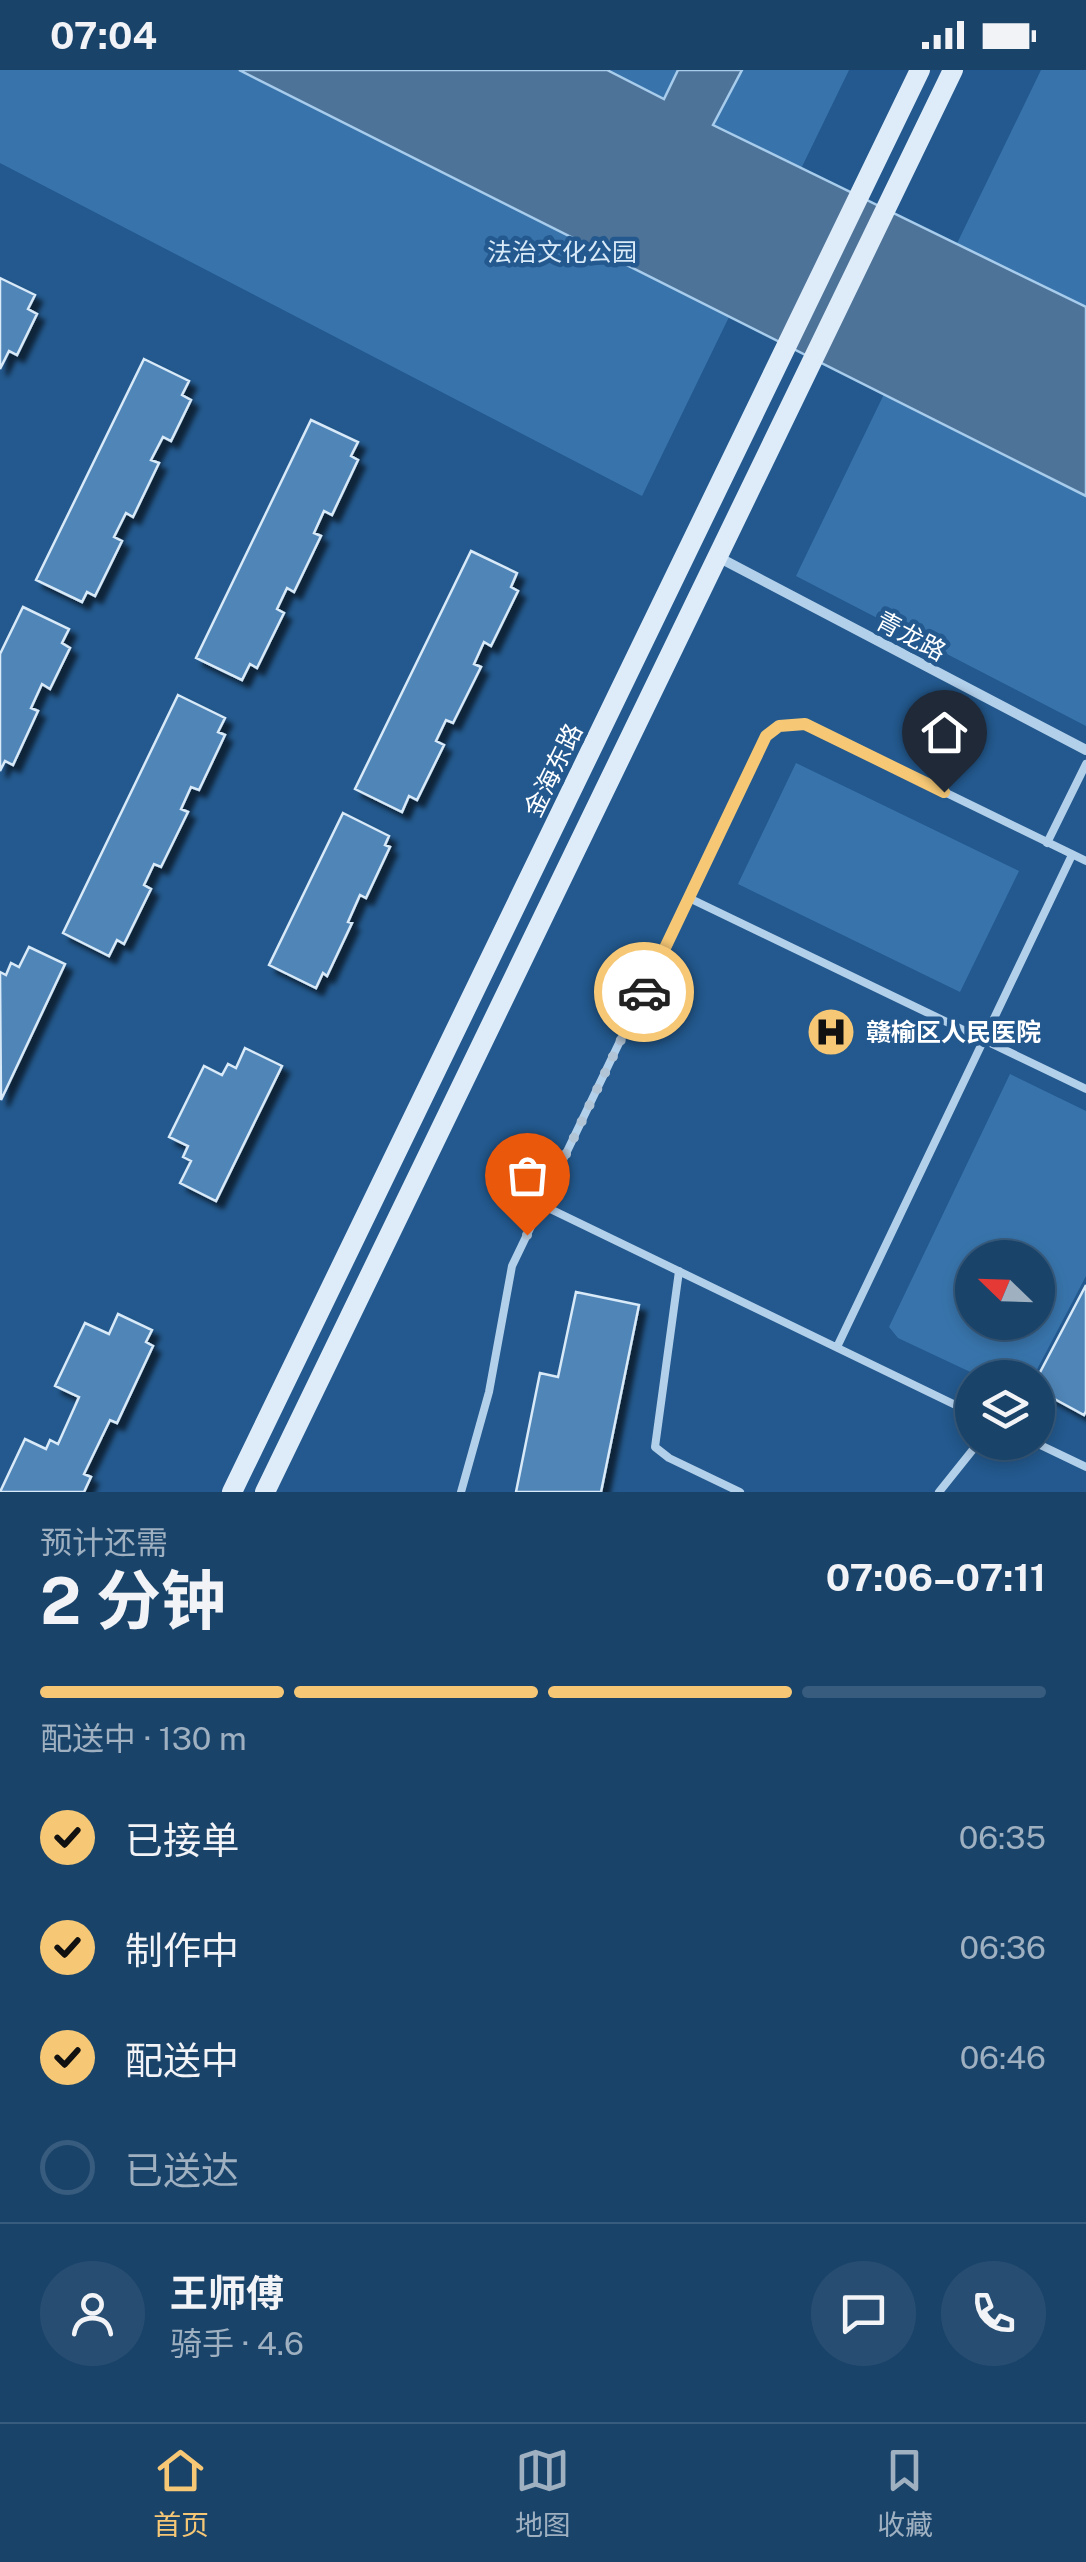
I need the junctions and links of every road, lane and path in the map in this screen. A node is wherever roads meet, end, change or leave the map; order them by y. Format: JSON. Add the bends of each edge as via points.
{"nodes":[{"id":1,"x":920,"y":70,"type":"edge"},
{"id":2,"x":953,"y":70,"type":"edge"},
{"id":3,"x":718,"y":557,"type":"junction"},
{"id":4,"x":1086,"y":750,"type":"edge"},
{"id":5,"x":1086,"y":764,"type":"edge"},
{"id":6,"x":1047,"y":842,"type":"junction"},
{"id":7,"x":1072,"y":854,"type":"junction"},
{"id":8,"x":1086,"y":862,"type":"edge"},
{"id":9,"x":689,"y":898,"type":"junction"},
{"id":10,"x":984,"y":1040,"type":"junction"},
{"id":11,"x":1086,"y":1089,"type":"edge"},
{"id":12,"x":542,"y":1205,"type":"junction"},
{"id":13,"x":679,"y":1271,"type":"junction"},
{"id":14,"x":837,"y":1347,"type":"junction"},
{"id":15,"x":955,"y":1405,"type":"edge"},
{"id":16,"x":1055,"y":1452,"type":"edge"},
{"id":17,"x":965,"y":1460,"type":"edge"},
{"id":18,"x":1086,"y":1468,"type":"edge"},
{"id":19,"x":232,"y":1492,"type":"edge"},
{"id":20,"x":265,"y":1492,"type":"edge"},
{"id":21,"x":461,"y":1492,"type":"edge"},
{"id":22,"x":740,"y":1492,"type":"edge"},
{"id":23,"x":939,"y":1492,"type":"edge"}],
"edges":[{"from":1,"to":19,"type":"main road","name":"金海东路"},
{"from":2,"to":3,"type":"main road"},
{"from":3,"to":4,"type":"street","name":"青龙路"},
{"from":3,"to":20,"type":"main road"},
{"from":5,"to":6,"type":"lane"},
{"from":6,"to":7,"type":"lane"},
{"from":6,"to":9,"type":"lane","via":[[794,723],[766,736]]},
{"from":7,"to":8,"type":"lane"},
{"from":7,"to":10,"type":"lane"},
{"from":9,"to":10,"type":"lane"},
{"from":9,"to":12,"type":"lane"},
{"from":10,"to":11,"type":"lane"},
{"from":10,"to":14,"type":"lane"},
{"from":12,"to":13,"type":"lane"},
{"from":12,"to":21,"type":"lane","via":[[512,1266],[489,1392]]},
{"from":13,"to":14,"type":"lane"},
{"from":13,"to":22,"type":"lane","via":[[655,1447]]},
{"from":14,"to":15,"type":"lane"},
{"from":16,"to":18,"type":"lane"},
{"from":17,"to":23,"type":"lane"}]}
